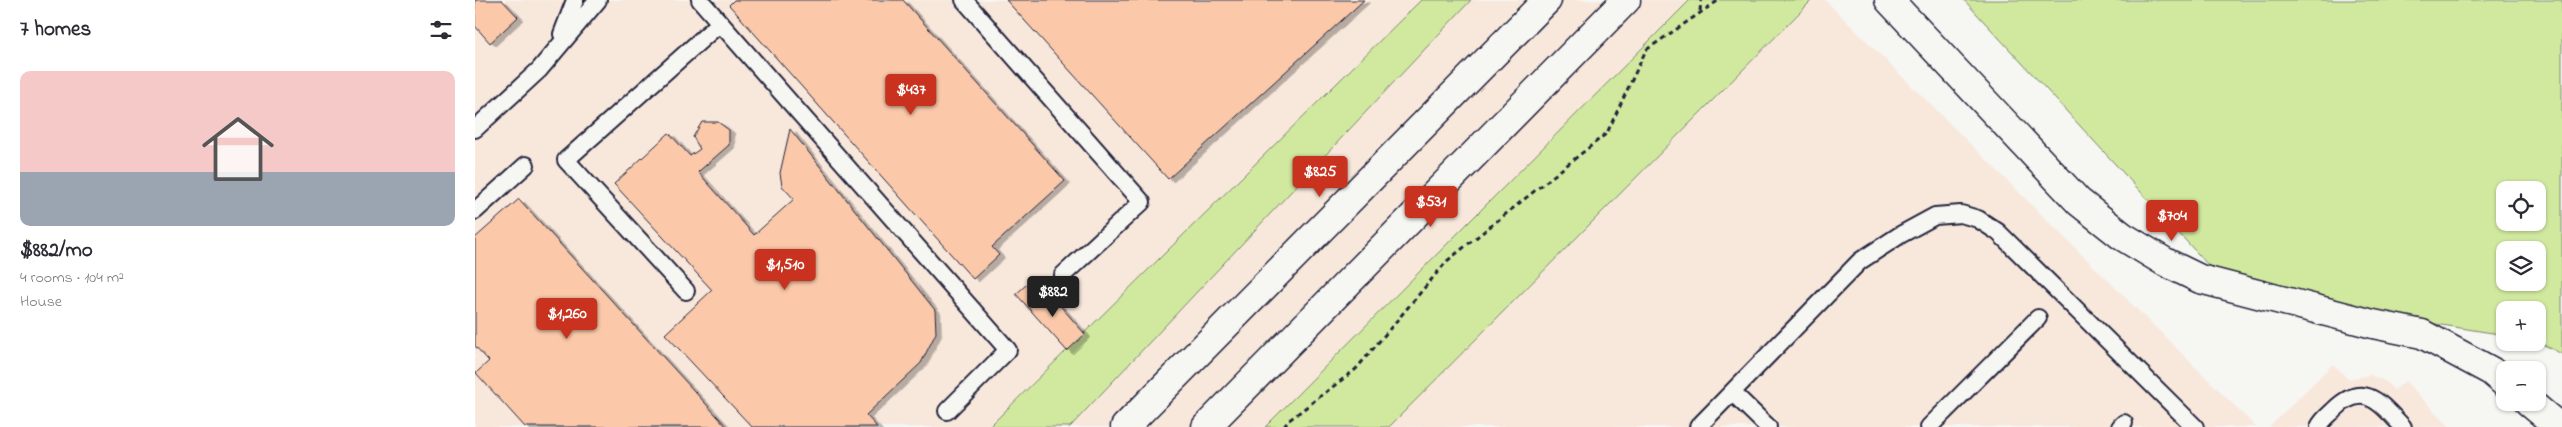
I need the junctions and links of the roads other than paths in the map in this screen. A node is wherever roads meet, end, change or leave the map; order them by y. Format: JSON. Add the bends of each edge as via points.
{"nodes":[{"id":1,"x":575,"y":0,"type":"edge"},
{"id":2,"x":598,"y":0,"type":"edge"},
{"id":3,"x":700,"y":0,"type":"edge"},
{"id":4,"x":964,"y":0,"type":"edge"},
{"id":5,"x":1626,"y":0,"type":"edge"},
{"id":6,"x":1889,"y":0,"type":"edge"},
{"id":7,"x":1537,"y":6,"type":"edge"},
{"id":8,"x":720,"y":23,"type":"junction"},
{"id":9,"x":558,"y":46,"type":"junction"},
{"id":10,"x":475,"y":129,"type":"edge"},
{"id":11,"x":526,"y":165,"type":"dead end"},
{"id":12,"x":475,"y":211,"type":"edge"},
{"id":13,"x":1063,"y":275,"type":"dead end"},
{"id":14,"x":686,"y":291,"type":"dead end"},
{"id":15,"x":2038,"y":318,"type":"dead end"},
{"id":16,"x":2496,"y":376,"type":"edge"},
{"id":17,"x":1732,"y":392,"type":"junction"},
{"id":18,"x":947,"y":411,"type":"dead end"},
{"id":19,"x":2540,"y":411,"type":"edge"},
{"id":20,"x":1125,"y":427,"type":"edge"},
{"id":21,"x":1206,"y":427,"type":"edge"},
{"id":22,"x":1698,"y":427,"type":"edge"},
{"id":23,"x":1768,"y":427,"type":"edge"},
{"id":24,"x":1929,"y":427,"type":"edge"},
{"id":25,"x":2195,"y":427,"type":"edge"},
{"id":26,"x":2319,"y":427,"type":"edge"},
{"id":27,"x":2403,"y":427,"type":"edge"},
{"id":28,"x":2559,"y":427,"type":"edge"}],
"edges":[{"from":1,"to":9,"type":"lane"},
{"from":2,"to":9,"type":"lane"},
{"from":3,"to":8,"type":"lane"},
{"from":4,"to":13,"type":"lane","via":[[1142,202]]},
{"from":5,"to":21,"type":"street"},
{"from":6,"to":16,"type":"street","via":[[2079,202],[2122,236],[2200,279],[2422,334]]},
{"from":7,"to":20,"type":"street"},
{"from":8,"to":14,"type":"lane","via":[[567,160]]},
{"from":8,"to":18,"type":"lane","via":[[1008,350]]},
{"from":9,"to":10,"type":"lane","via":[[539,70]]},
{"from":11,"to":12,"type":"lane"},
{"from":15,"to":24,"type":"lane"},
{"from":17,"to":22,"type":"lane"},
{"from":17,"to":23,"type":"lane"},
{"from":17,"to":25,"type":"lane","via":[[1859,261],[1935,216],[1961,214],[1977,219],[1998,232]]},
{"from":19,"to":28,"type":"street"},
{"from":26,"to":27,"type":"lane","via":[[2344,400],[2357,394],[2385,408]]}]}
